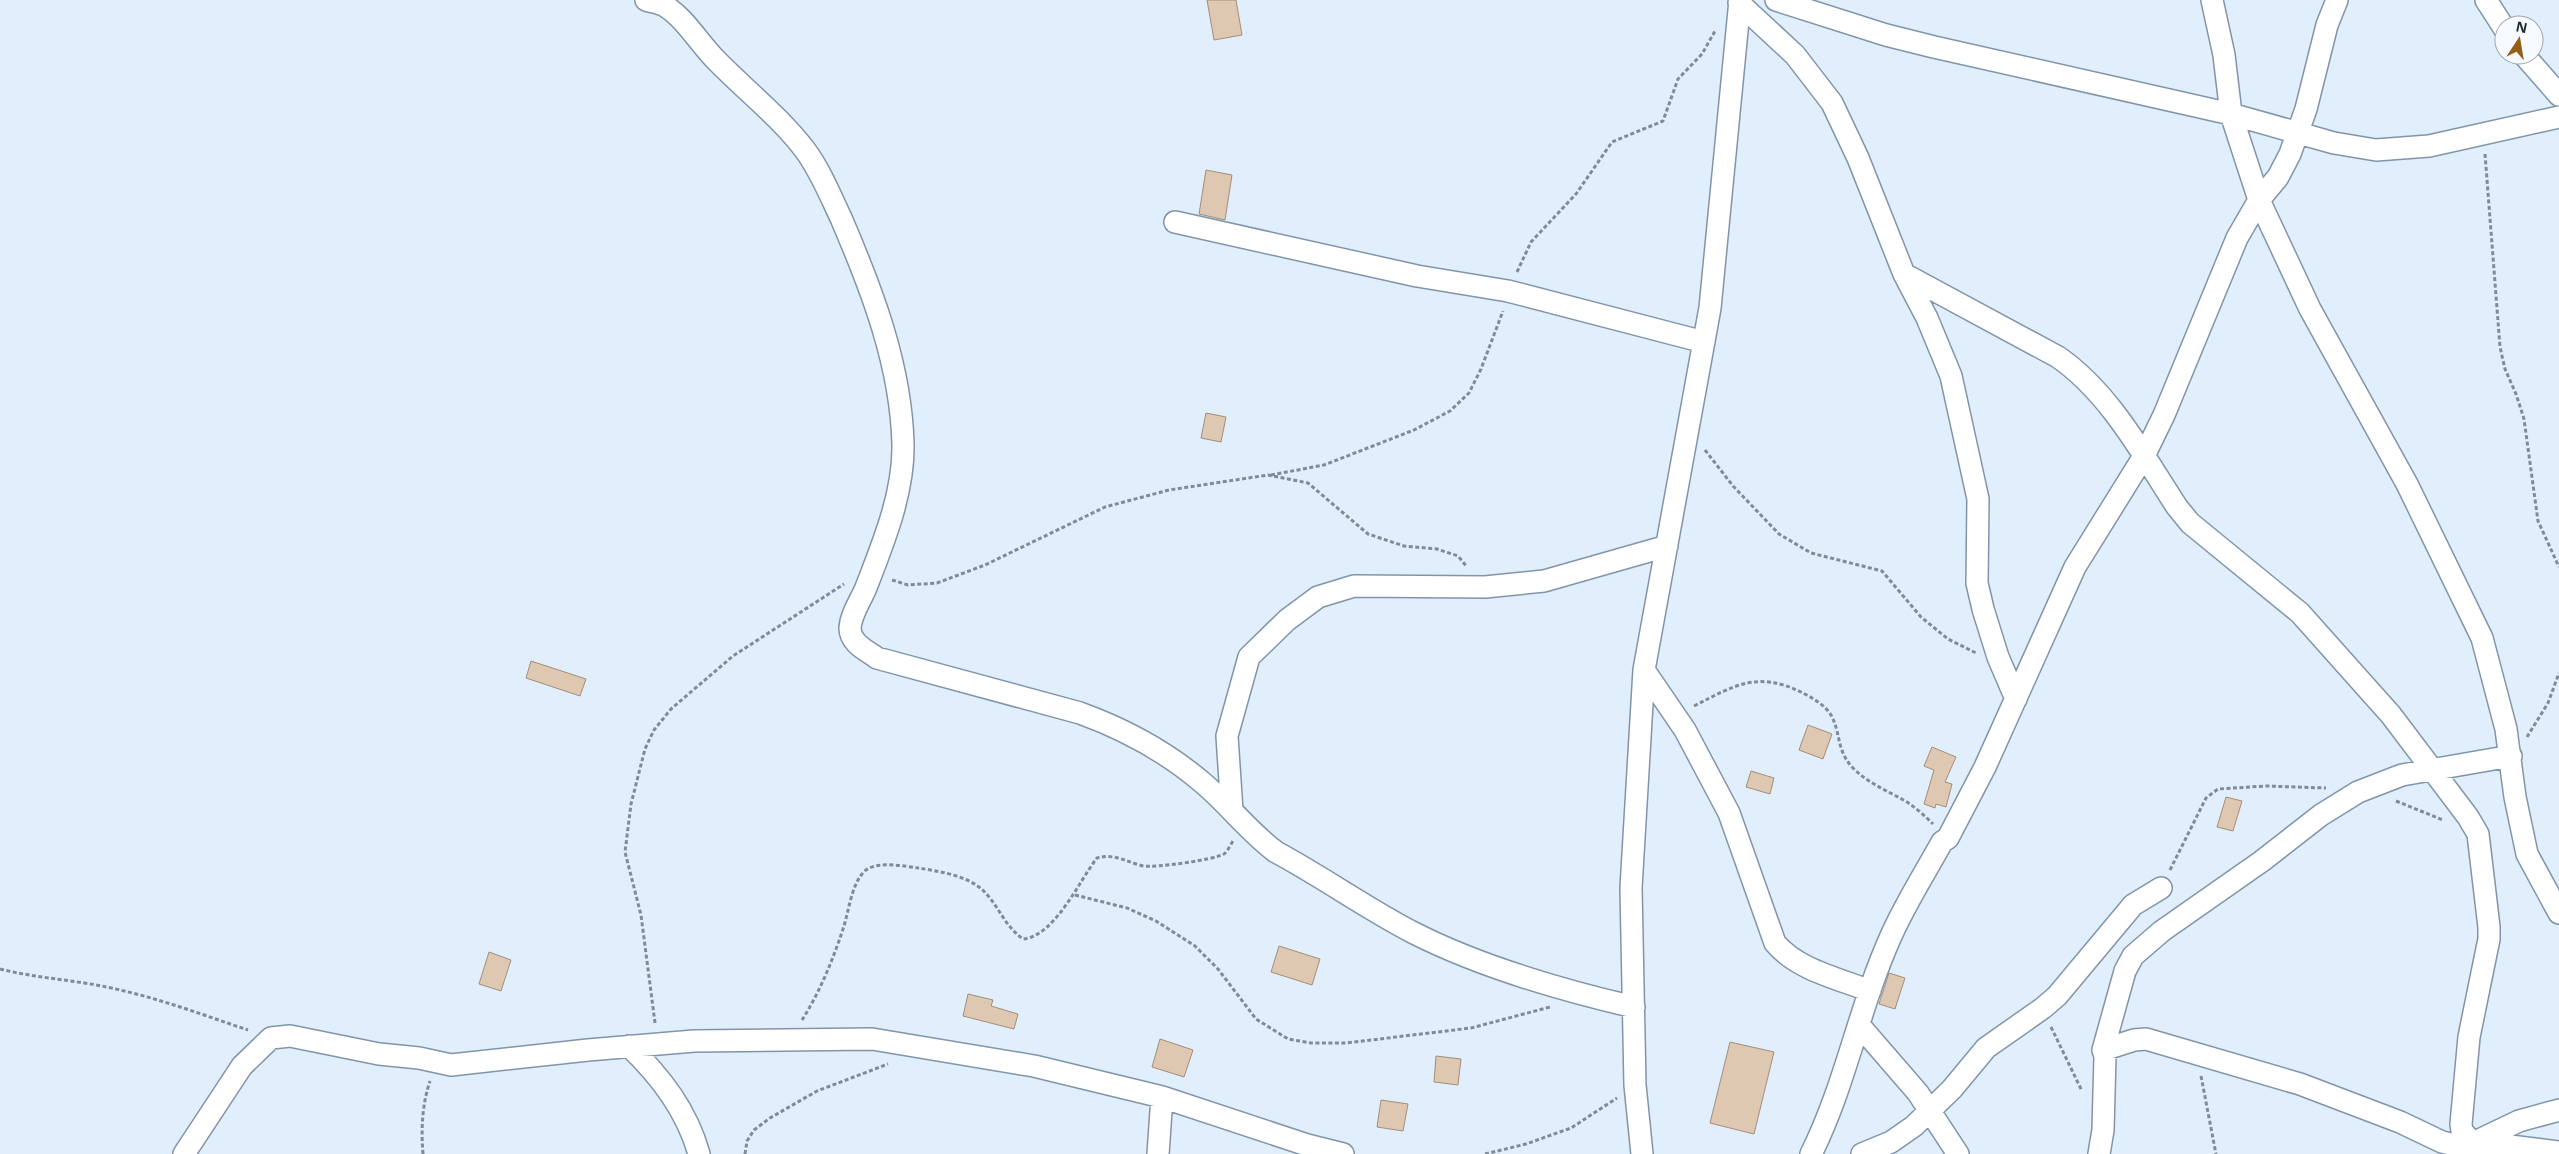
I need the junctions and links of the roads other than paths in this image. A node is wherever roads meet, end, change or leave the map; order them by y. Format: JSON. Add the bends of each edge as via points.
{"nodes":[{"id":1,"x":646,"y":0,"type":"edge"},
{"id":2,"x":1776,"y":0,"type":"edge"},
{"id":3,"x":2212,"y":0,"type":"edge"},
{"id":4,"x":2337,"y":0,"type":"edge"},
{"id":5,"x":2486,"y":0,"type":"edge"},
{"id":6,"x":1740,"y":1,"type":"edge"},
{"id":7,"x":2496,"y":15,"type":"edge"},
{"id":8,"x":2533,"y":65,"type":"edge"},
{"id":9,"x":2559,"y":95,"type":"edge"},
{"id":10,"x":2231,"y":114,"type":"junction"},
{"id":11,"x":2559,"y":118,"type":"edge"},
{"id":12,"x":2297,"y":132,"type":"junction"},
{"id":13,"x":2259,"y":200,"type":"junction"},
{"id":14,"x":1175,"y":222,"type":"dead end"},
{"id":15,"x":1904,"y":274,"type":"junction"},
{"id":16,"x":1704,"y":342,"type":"junction"},
{"id":17,"x":2144,"y":456,"type":"junction"},
{"id":18,"x":1667,"y":546,"type":"junction"},
{"id":19,"x":1644,"y":670,"type":"junction"},
{"id":20,"x":2016,"y":698,"type":"junction"},
{"id":21,"x":2512,"y":756,"type":"junction"},
{"id":22,"x":2430,"y":769,"type":"junction"},
{"id":23,"x":1236,"y":815,"type":"junction"},
{"id":24,"x":2161,"y":888,"type":"road end"},
{"id":25,"x":2559,"y":913,"type":"edge"},
{"id":26,"x":1870,"y":991,"type":"junction"},
{"id":27,"x":1634,"y":1007,"type":"junction"},
{"id":28,"x":1860,"y":1026,"type":"junction"},
{"id":29,"x":629,"y":1046,"type":"junction"},
{"id":30,"x":2103,"y":1050,"type":"junction"},
{"id":31,"x":1162,"y":1097,"type":"junction"},
{"id":32,"x":1929,"y":1109,"type":"junction"},
{"id":33,"x":2559,"y":1110,"type":"edge"},
{"id":34,"x":2468,"y":1145,"type":"junction"},
{"id":35,"x":2559,"y":1152,"type":"edge"},
{"id":36,"x":184,"y":1154,"type":"edge"},
{"id":37,"x":699,"y":1154,"type":"edge"},
{"id":38,"x":1158,"y":1154,"type":"edge"},
{"id":39,"x":1343,"y":1154,"type":"edge"},
{"id":40,"x":1642,"y":1154,"type":"edge"},
{"id":41,"x":1811,"y":1154,"type":"edge"},
{"id":42,"x":1862,"y":1154,"type":"edge"},
{"id":43,"x":1958,"y":1154,"type":"edge"},
{"id":44,"x":2100,"y":1154,"type":"edge"},
{"id":45,"x":2434,"y":1154,"type":"edge"}],
"edges":[{"from":1,"to":23,"type":"street","via":[[665,6],[714,59],[780,120],[806,152],[827,188],[856,253],[892,355],[902,412],[900,478],[890,522],[852,616],[850,629],[855,642],[877,658],[1080,713],[1109,724],[1169,757],[1203,783]]},
{"from":2,"to":10,"type":"street","via":[[1886,35]]},
{"from":3,"to":10,"type":"street","via":[[2224,55]]},
{"from":4,"to":12,"type":"street"},
{"from":5,"to":7,"type":"street"},
{"from":6,"to":15,"type":"street","via":[[1795,55],[1832,103],[1858,158]]},
{"from":6,"to":16,"type":"street"},
{"from":8,"to":9,"type":"street"},
{"from":10,"to":12,"type":"street"},
{"from":10,"to":13,"type":"street"},
{"from":11,"to":12,"type":"street","via":[[2429,146],[2376,150],[2334,143]]},
{"from":12,"to":13,"type":"street","via":[[2278,176]]},
{"from":13,"to":17,"type":"street","via":[[2237,238]]},
{"from":13,"to":21,"type":"street","via":[[2310,309],[2407,484],[2482,638]]},
{"from":14,"to":16,"type":"street","via":[[1407,274],[1508,291]]},
{"from":15,"to":17,"type":"street","via":[[2058,357],[2079,372],[2096,389]]},
{"from":15,"to":20,"type":"street","via":[[1951,376],[1978,499],[1977,583],[1998,657]]},
{"from":16,"to":18,"type":"street"},
{"from":17,"to":20,"type":"street","via":[[2076,567]]},
{"from":17,"to":22,"type":"street","via":[[2190,523],[2300,612],[2392,715]]},
{"from":18,"to":19,"type":"street"},
{"from":18,"to":23,"type":"street","via":[[1544,581],[1485,587],[1354,586],[1318,597],[1248,657],[1227,736]]},
{"from":19,"to":26,"type":"street","via":[[1701,756],[1729,813],[1775,943],[1783,953],[1804,966]]},
{"from":19,"to":27,"type":"street","via":[[1631,888]]},
{"from":20,"to":26,"type":"street","via":[[1948,838],[1942,842],[1891,935]]},
{"from":21,"to":22,"type":"street"},
{"from":21,"to":25,"type":"street","via":[[2515,797],[2527,854]]},
{"from":22,"to":30,"type":"street","via":[[2402,775],[2358,792],[2321,815],[2162,931],[2133,956],[2125,971]]},
{"from":22,"to":34,"type":"street","via":[[2468,816],[2478,834],[2490,927],[2469,1037],[2461,1124]]},
{"from":23,"to":27,"type":"street","via":[[1276,852],[1414,933],[1494,966]]},
{"from":24,"to":32,"type":"street","via":[[2133,905],[2079,971],[2043,1008],[1986,1048],[1952,1089]]},
{"from":26,"to":28,"type":"street"},
{"from":27,"to":40,"type":"street","via":[[1635,1085]]},
{"from":28,"to":32,"type":"street"},
{"from":28,"to":41,"type":"street"},
{"from":29,"to":31,"type":"street","via":[[791,1038],[872,1039],[1034,1066]]},
{"from":29,"to":36,"type":"street","via":[[480,1063],[440,1064],[290,1036],[271,1038],[242,1066]]},
{"from":29,"to":37,"type":"street","via":[[678,1106],[689,1123]]},
{"from":30,"to":34,"type":"street","via":[[2146,1039],[2300,1084],[2400,1122],[2442,1142]]},
{"from":30,"to":44,"type":"street"},
{"from":31,"to":38,"type":"street"},
{"from":31,"to":39,"type":"street"},
{"from":32,"to":42,"type":"street","via":[[1914,1126],[1890,1142]]},
{"from":32,"to":43,"type":"street"},
{"from":33,"to":34,"type":"street","via":[[2519,1121]]},
{"from":34,"to":35,"type":"street"},
{"from":34,"to":45,"type":"street"}]}
